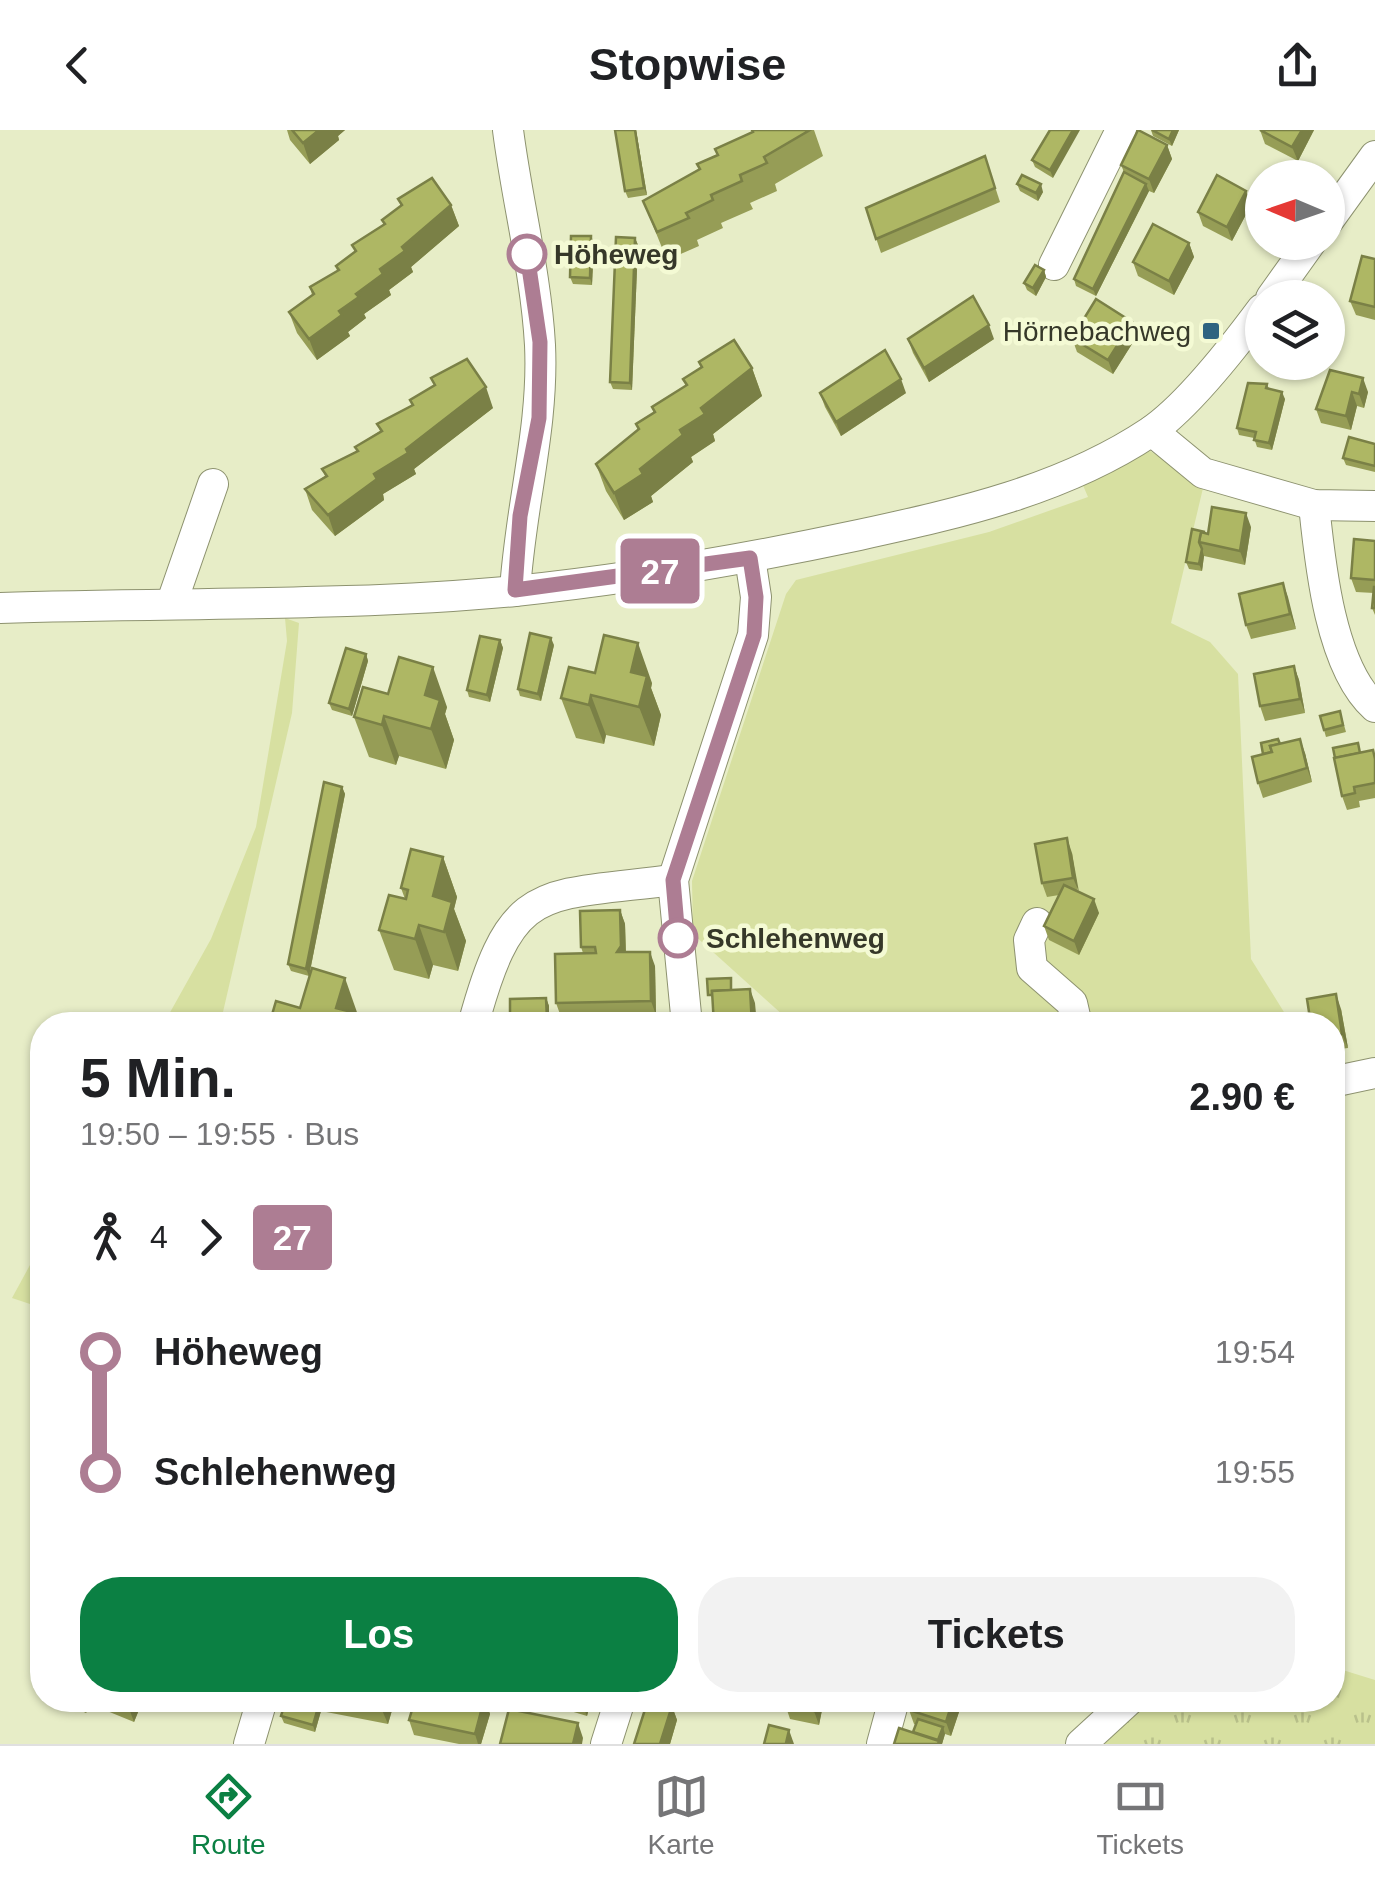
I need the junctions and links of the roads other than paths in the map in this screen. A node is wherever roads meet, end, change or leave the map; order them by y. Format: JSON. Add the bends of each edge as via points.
{"nodes":[{"id":1,"x":508,"y":130,"type":"edge"},
{"id":2,"x":1121,"y":130,"type":"edge"},
{"id":3,"x":1375,"y":156,"type":"edge"},
{"id":4,"x":1345,"y":197,"type":"edge"},
{"id":5,"x":1054,"y":265,"type":"dead end"},
{"id":6,"x":1245,"y":331,"type":"edge"},
{"id":7,"x":1152,"y":431,"type":"junction"},
{"id":8,"x":213,"y":484,"type":"dead end"},
{"id":9,"x":1314,"y":505,"type":"junction"},
{"id":10,"x":1375,"y":506,"type":"edge"},
{"id":11,"x":750,"y":558,"type":"junction"},
{"id":12,"x":515,"y":590,"type":"junction"},
{"id":13,"x":172,"y":602,"type":"junction"},
{"id":14,"x":0,"y":608,"type":"edge"},
{"id":15,"x":1375,"y":707,"type":"edge"},
{"id":16,"x":673,"y":880,"type":"junction"},
{"id":17,"x":1037,"y":922,"type":"dead end"},
{"id":18,"x":476,"y":1012,"type":"edge"},
{"id":19,"x":685,"y":1012,"type":"edge"},
{"id":20,"x":1074,"y":1012,"type":"edge"},
{"id":21,"x":1375,"y":1074,"type":"edge"},
{"id":22,"x":1345,"y":1080,"type":"edge"},
{"id":23,"x":258,"y":1712,"type":"edge"},
{"id":24,"x":616,"y":1712,"type":"edge"},
{"id":25,"x":891,"y":1712,"type":"edge"},
{"id":26,"x":1116,"y":1712,"type":"edge"},
{"id":27,"x":248,"y":1744,"type":"edge"},
{"id":28,"x":606,"y":1744,"type":"edge"},
{"id":29,"x":882,"y":1744,"type":"edge"},
{"id":30,"x":1081,"y":1744,"type":"edge"}],
"edges":[{"from":1,"to":12,"type":"street","via":[[540,342],[539,418],[520,516]]},
{"from":2,"to":5,"type":"street"},
{"from":3,"to":4,"type":"street"},
{"from":6,"to":7,"type":"street"},
{"from":7,"to":9,"type":"street","via":[[1203,473]]},
{"from":7,"to":11,"type":"street","via":[[1055,481],[985,507]]},
{"from":8,"to":13,"type":"street"},
{"from":9,"to":10,"type":"street"},
{"from":9,"to":15,"type":"street","via":[[1331,613],[1346,661]]},
{"from":11,"to":12,"type":"street"},
{"from":11,"to":16,"type":"street","via":[[754,635]]},
{"from":12,"to":13,"type":"street"},
{"from":13,"to":14,"type":"street"},
{"from":16,"to":18,"type":"street","via":[[570,893],[531,906],[496,946]]},
{"from":16,"to":19,"type":"street"},
{"from":17,"to":20,"type":"street","via":[[1030,940],[1032,968],[1072,1002]]},
{"from":21,"to":22,"type":"street"},
{"from":23,"to":27,"type":"street"},
{"from":24,"to":28,"type":"street"},
{"from":25,"to":29,"type":"street"},
{"from":26,"to":30,"type":"street"}]}
